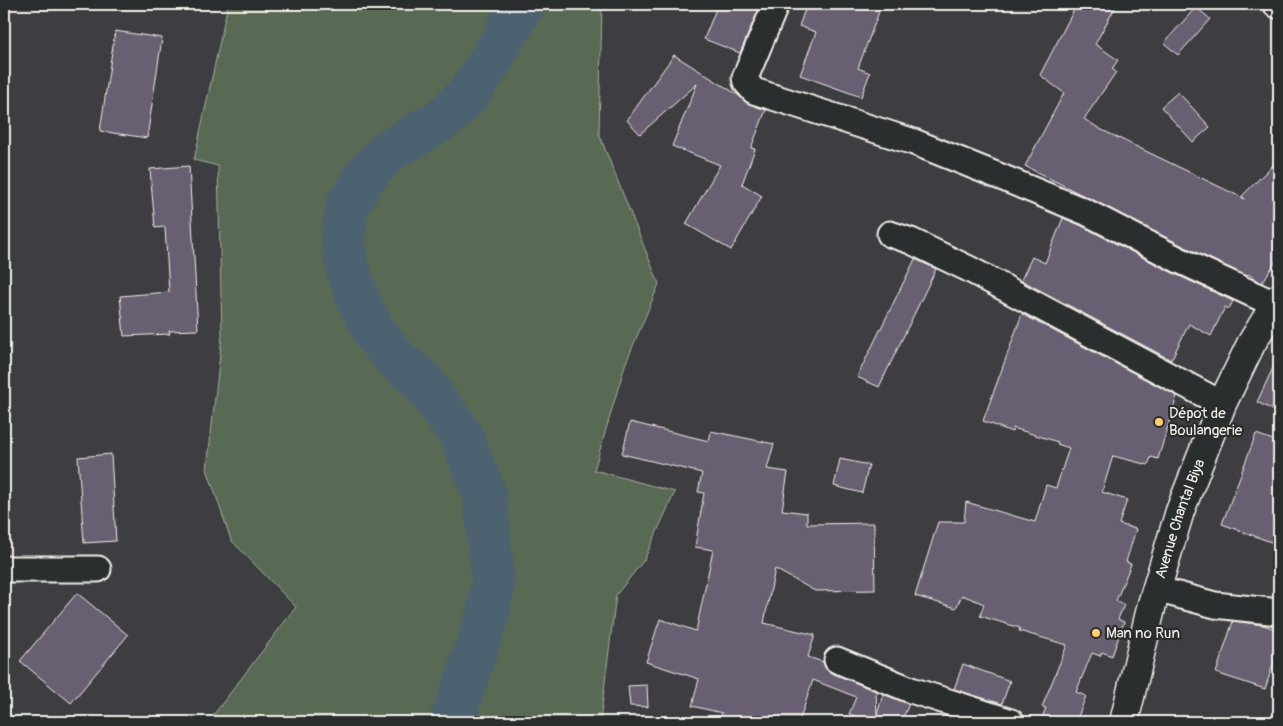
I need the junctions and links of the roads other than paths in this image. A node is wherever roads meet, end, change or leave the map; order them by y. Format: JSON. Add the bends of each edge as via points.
{"nodes":[{"id":1,"x":776,"y":4,"type":"edge"},
{"id":2,"x":1276,"y":4,"type":"edge"},
{"id":3,"x":1279,"y":6,"type":"edge"},
{"id":4,"x":890,"y":234,"type":"dead end"},
{"id":5,"x":1277,"y":301,"type":"edge"},
{"id":6,"x":1222,"y":404,"type":"junction"},
{"id":7,"x":4,"y":569,"type":"edge"},
{"id":8,"x":98,"y":569,"type":"dead end"},
{"id":9,"x":1156,"y":589,"type":"junction"},
{"id":10,"x":1279,"y":612,"type":"edge"},
{"id":11,"x":836,"y":660,"type":"dead end"},
{"id":12,"x":1010,"y":722,"type":"edge"},
{"id":13,"x":1124,"y":722,"type":"edge"}],
"edges":[{"from":1,"to":5,"type":"street","via":[[745,78],[754,91],[914,142],[1086,212],[1179,260]]},
{"from":2,"to":3,"type":"street"},
{"from":4,"to":6,"type":"street","via":[[969,269]]},
{"from":5,"to":6,"type":"main road","name":"Avenue Chantal Biya","via":[[1251,344]]},
{"from":6,"to":9,"type":"main road","name":"Avenue Chantal Biya","via":[[1180,511]]},
{"from":7,"to":8,"type":"street"},
{"from":9,"to":10,"type":"street","via":[[1215,605]]},
{"from":9,"to":13,"type":"main road","name":"Avenue Chantal Biya"},
{"from":11,"to":12,"type":"street","via":[[911,690]]}]}
